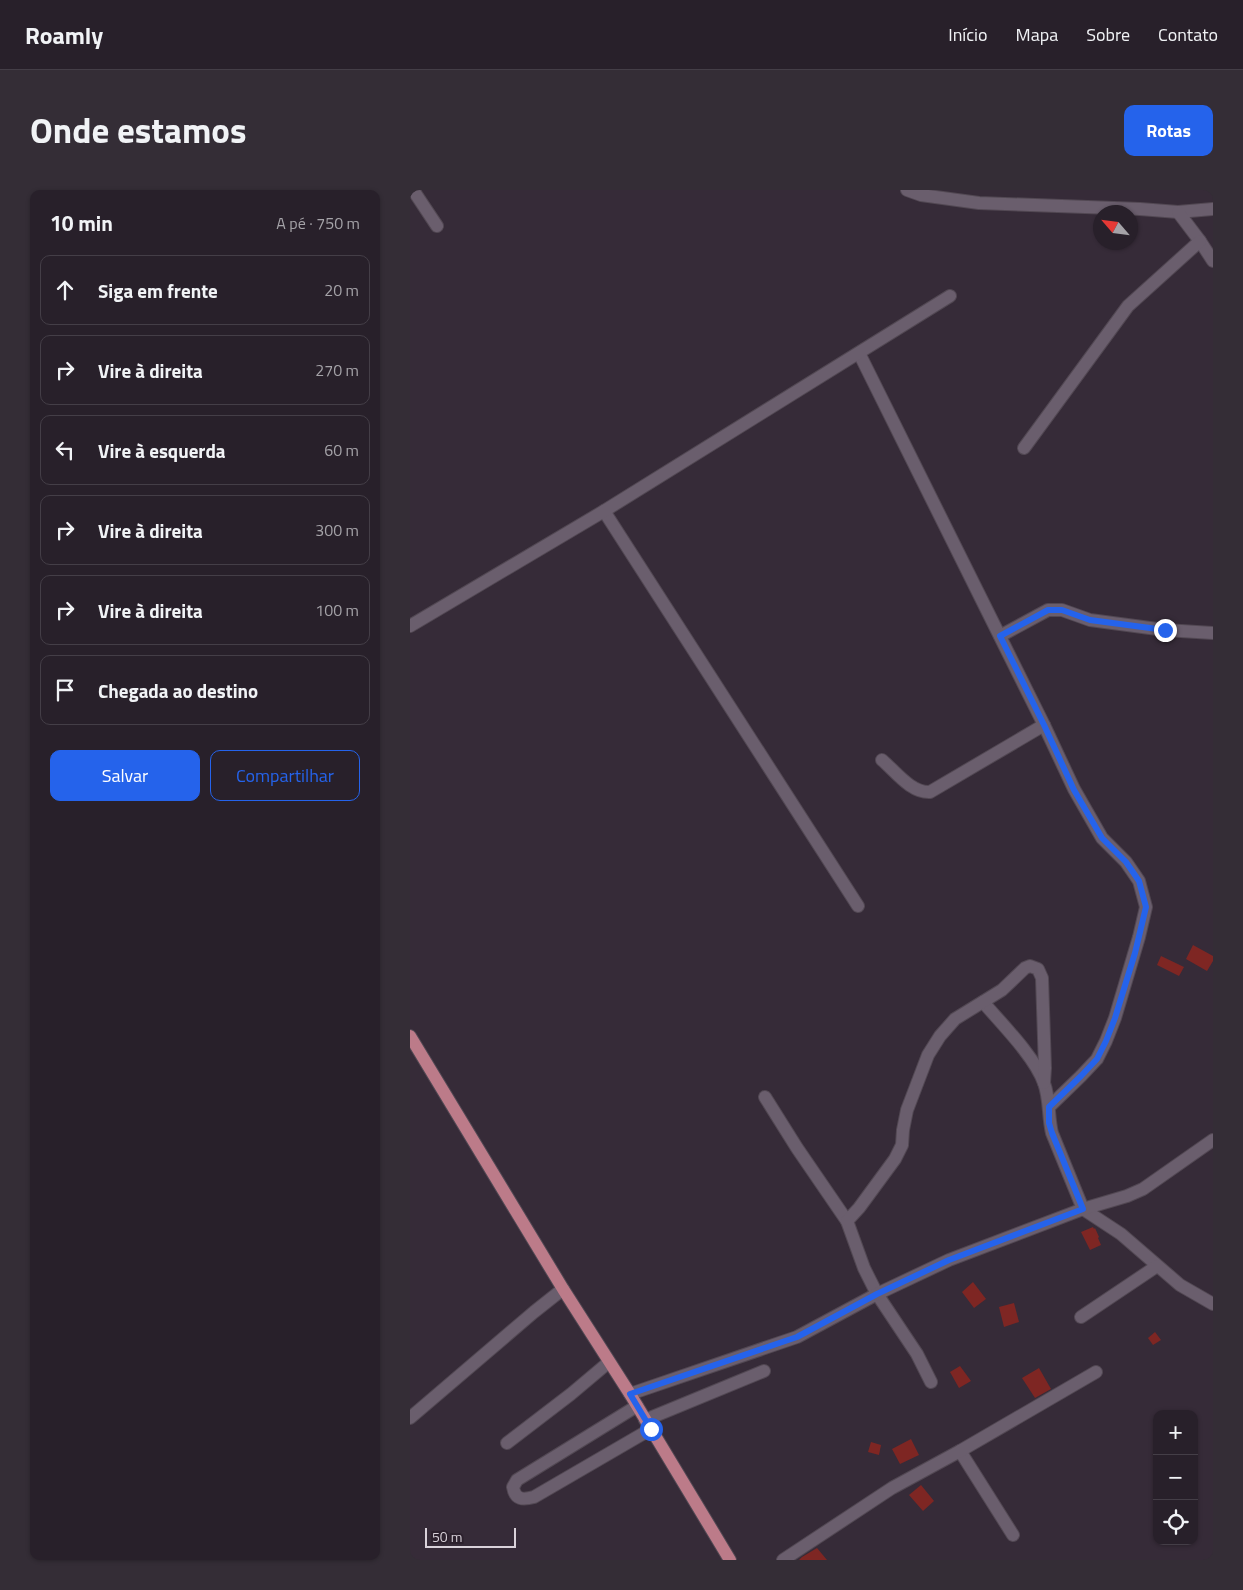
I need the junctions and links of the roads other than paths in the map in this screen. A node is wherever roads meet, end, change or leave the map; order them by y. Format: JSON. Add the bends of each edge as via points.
{"nodes":[{"id":1,"x":413,"y":190,"type":"edge"},
{"id":2,"x":907,"y":190,"type":"edge"},
{"id":3,"x":956,"y":195,"type":"edge"},
{"id":4,"x":1213,"y":209,"type":"edge"},
{"id":5,"x":1178,"y":212,"type":"junction"},
{"id":6,"x":437,"y":226,"type":"dead end"},
{"id":7,"x":1200,"y":241,"type":"junction"},
{"id":8,"x":1213,"y":261,"type":"edge"},
{"id":9,"x":950,"y":296,"type":"dead end"},
{"id":10,"x":858,"y":353,"type":"junction"},
{"id":11,"x":1024,"y":448,"type":"dead end"},
{"id":12,"x":604,"y":511,"type":"junction"},
{"id":13,"x":410,"y":626,"type":"edge"},
{"id":14,"x":1213,"y":634,"type":"edge"},
{"id":15,"x":1000,"y":636,"type":"junction"},
{"id":16,"x":1044,"y":725,"type":"junction"},
{"id":17,"x":882,"y":760,"type":"dead end"},
{"id":18,"x":858,"y":906,"type":"dead end"},
{"id":19,"x":983,"y":1002,"type":"junction"},
{"id":20,"x":410,"y":1036,"type":"edge"},
{"id":21,"x":1044,"y":1083,"type":"junction"},
{"id":22,"x":765,"y":1097,"type":"dead end"},
{"id":23,"x":1049,"y":1107,"type":"junction"},
{"id":24,"x":1213,"y":1140,"type":"edge"},
{"id":25,"x":1083,"y":1209,"type":"junction"},
{"id":26,"x":847,"y":1221,"type":"junction"},
{"id":27,"x":1157,"y":1266,"type":"junction"},
{"id":28,"x":563,"y":1289,"type":"junction"},
{"id":29,"x":877,"y":1294,"type":"junction"},
{"id":30,"x":1213,"y":1304,"type":"edge"},
{"id":31,"x":1081,"y":1317,"type":"dead end"},
{"id":32,"x":609,"y":1362,"type":"junction"},
{"id":33,"x":764,"y":1371,"type":"dead end"},
{"id":34,"x":1096,"y":1372,"type":"dead end"},
{"id":35,"x":931,"y":1382,"type":"dead end"},
{"id":36,"x":630,"y":1394,"type":"junction"},
{"id":37,"x":637,"y":1406,"type":"junction"},
{"id":38,"x":410,"y":1418,"type":"edge"},
{"id":39,"x":648,"y":1424,"type":"junction"},
{"id":40,"x":507,"y":1443,"type":"dead end"},
{"id":41,"x":960,"y":1451,"type":"junction"},
{"id":42,"x":1013,"y":1535,"type":"dead end"},
{"id":43,"x":729,"y":1560,"type":"edge"},
{"id":44,"x":783,"y":1560,"type":"edge"}],
"edges":[{"from":1,"to":6,"type":"street"},
{"from":2,"to":3,"type":"street","via":[[921,195]]},
{"from":3,"to":5,"type":"street","via":[[979,203]]},
{"from":4,"to":5,"type":"street"},
{"from":5,"to":7,"type":"street"},
{"from":7,"to":8,"type":"street"},
{"from":7,"to":11,"type":"street","via":[[1128,306]]},
{"from":9,"to":10,"type":"street"},
{"from":10,"to":12,"type":"street"},
{"from":10,"to":15,"type":"street"},
{"from":12,"to":13,"type":"street"},
{"from":12,"to":18,"type":"street"},
{"from":14,"to":15,"type":"street","via":[[1090,620],[1056,609],[1048,610]]},
{"from":15,"to":16,"type":"street"},
{"from":16,"to":17,"type":"street","via":[[930,792],[914,789]]},
{"from":16,"to":23,"type":"street","via":[[1074,790],[1102,838],[1126,862],[1139,881],[1146,907],[1106,1041],[1097,1059]]},
{"from":19,"to":21,"type":"street","via":[[1036,1067]]},
{"from":19,"to":21,"type":"street","via":[[1002,990],[1025,968],[1038,969],[1042,978]]},
{"from":19,"to":26,"type":"street","via":[[956,1019],[928,1055],[907,1110],[902,1144],[895,1159]]},
{"from":20,"to":28,"type":"main road"},
{"from":21,"to":23,"type":"street"},
{"from":22,"to":26,"type":"street"},
{"from":23,"to":25,"type":"street","via":[[1052,1133]]},
{"from":24,"to":25,"type":"street","via":[[1143,1189]]},
{"from":25,"to":27,"type":"street","via":[[1121,1234]]},
{"from":25,"to":29,"type":"street","via":[[949,1260]]},
{"from":26,"to":29,"type":"street"},
{"from":27,"to":30,"type":"street","via":[[1180,1285]]},
{"from":27,"to":31,"type":"street"},
{"from":28,"to":32,"type":"main road"},
{"from":28,"to":38,"type":"street"},
{"from":29,"to":35,"type":"street","via":[[917,1354]]},
{"from":29,"to":36,"type":"street","via":[[797,1337]]},
{"from":32,"to":36,"type":"main road"},
{"from":32,"to":40,"type":"street"},
{"from":33,"to":39,"type":"street"},
{"from":34,"to":41,"type":"street"},
{"from":36,"to":37,"type":"main road"},
{"from":37,"to":39,"type":"main road"},
{"from":37,"to":39,"type":"street","via":[[517,1480],[514,1494],[524,1499],[534,1497]]},
{"from":39,"to":43,"type":"main road"},
{"from":41,"to":42,"type":"street"},
{"from":41,"to":44,"type":"street","via":[[892,1488]]}]}
